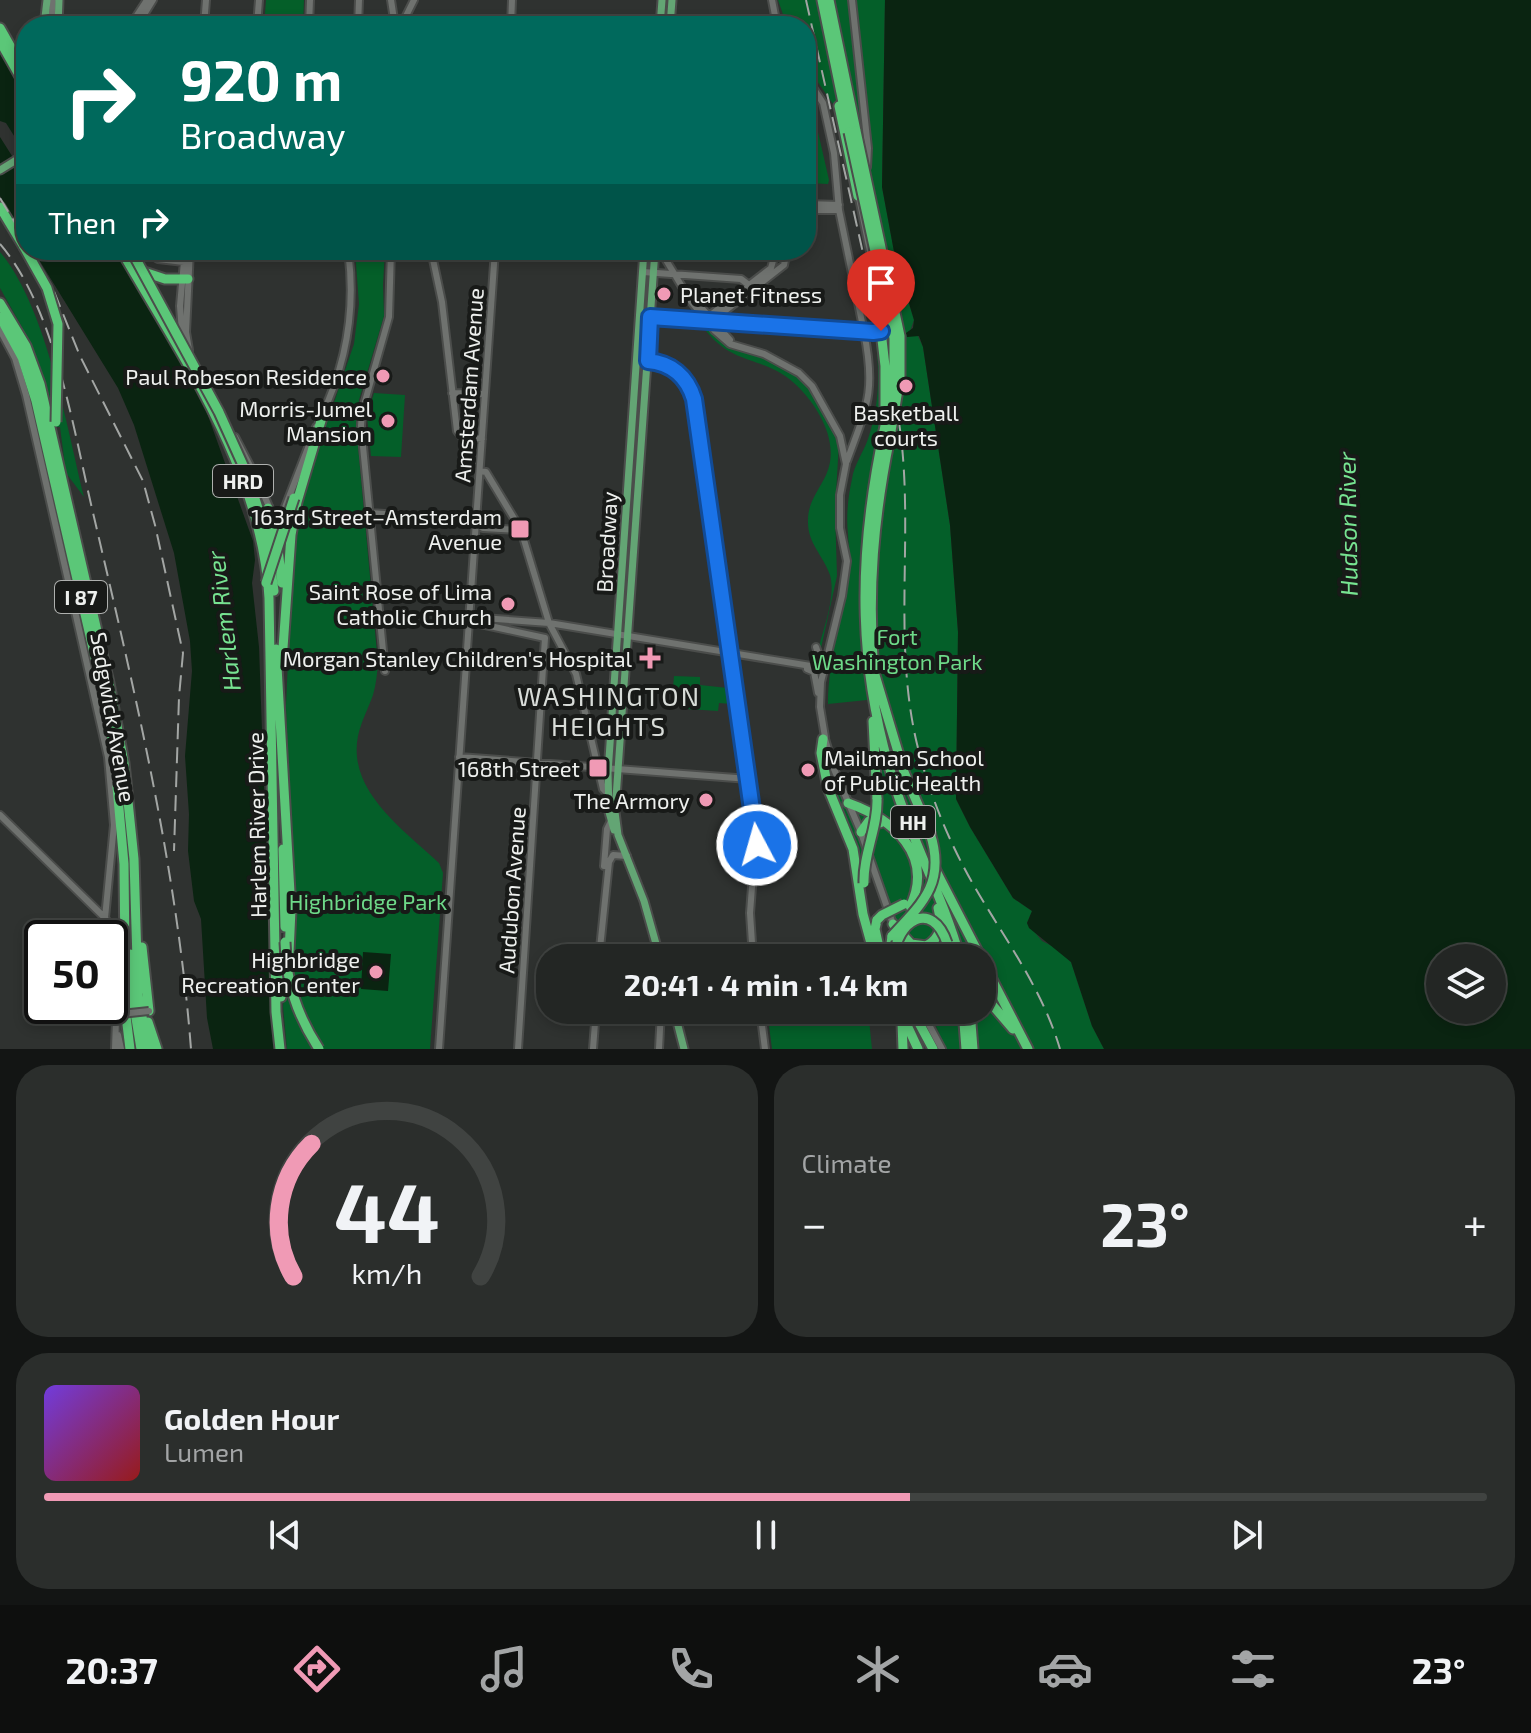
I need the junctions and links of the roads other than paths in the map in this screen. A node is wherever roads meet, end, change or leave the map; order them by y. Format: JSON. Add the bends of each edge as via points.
{"nodes":[{"id":1,"x":822,"y":0,"type":"edge"},
{"id":2,"x":831,"y":0,"type":"edge"},
{"id":3,"x":852,"y":0,"type":"edge"},
{"id":4,"x":0,"y":28,"type":"edge"},
{"id":5,"x":0,"y":41,"type":"edge"},
{"id":6,"x":16,"y":56,"type":"edge"},
{"id":7,"x":16,"y":69,"type":"edge"},
{"id":8,"x":838,"y":82,"type":"junction"},
{"id":9,"x":816,"y":92,"type":"edge"},
{"id":10,"x":852,"y":131,"type":"junction"},
{"id":11,"x":859,"y":200,"type":"junction"},
{"id":12,"x":0,"y":207,"type":"edge"},
{"id":13,"x":816,"y":207,"type":"edge"},
{"id":14,"x":839,"y":207,"type":"junction"},
{"id":15,"x":0,"y":217,"type":"edge"},
{"id":16,"x":16,"y":234,"type":"edge"},
{"id":17,"x":16,"y":235,"type":"edge"},
{"id":18,"x":32,"y":260,"type":"edge"},
{"id":19,"x":128,"y":260,"type":"edge"},
{"id":20,"x":131,"y":260,"type":"edge"},
{"id":21,"x":136,"y":260,"type":"edge"},
{"id":22,"x":167,"y":260,"type":"edge"},
{"id":23,"x":349,"y":260,"type":"edge"},
{"id":24,"x":391,"y":260,"type":"edge"},
{"id":25,"x":433,"y":260,"type":"edge"},
{"id":26,"x":494,"y":260,"type":"edge"},
{"id":27,"x":644,"y":260,"type":"edge"},
{"id":28,"x":656,"y":260,"type":"edge"},
{"id":29,"x":665,"y":260,"type":"edge"},
{"id":30,"x":773,"y":260,"type":"edge"},
{"id":31,"x":785,"y":260,"type":"edge"},
{"id":32,"x":186,"y":262,"type":"joint"},
{"id":33,"x":643,"y":272,"type":"junction"},
{"id":34,"x":653,"y":273,"type":"junction"},
{"id":35,"x":675,"y":275,"type":"junction"},
{"id":36,"x":185,"y":279,"type":"junction"},
{"id":37,"x":752,"y":287,"type":"junction"},
{"id":38,"x":0,"y":294,"type":"edge"},
{"id":39,"x":0,"y":303,"type":"edge"},
{"id":40,"x":639,"y":316,"type":"junction"},
{"id":41,"x":5,"y":317,"type":"edge"},
{"id":42,"x":650,"y":317,"type":"junction"},
{"id":43,"x":708,"y":319,"type":"junction"},
{"id":44,"x":0,"y":330,"type":"edge"},
{"id":45,"x":875,"y":331,"type":"junction"},
{"id":46,"x":184,"y":332,"type":"junction"},
{"id":47,"x":16,"y":360,"type":"junction"},
{"id":48,"x":636,"y":361,"type":"junction"},
{"id":49,"x":648,"y":361,"type":"junction"},
{"id":50,"x":186,"y":362,"type":"junction"},
{"id":51,"x":452,"y":393,"type":"junction"},
{"id":52,"x":484,"y":394,"type":"junction"},
{"id":53,"x":323,"y":414,"type":"junction"},
{"id":54,"x":887,"y":434,"type":"junction"},
{"id":55,"x":840,"y":436,"type":"junction"},
{"id":56,"x":45,"y":439,"type":"junction"},
{"id":57,"x":482,"y":439,"type":"junction"},
{"id":58,"x":852,"y":446,"type":"junction"},
{"id":59,"x":846,"y":464,"type":"junction"},
{"id":60,"x":480,"y":471,"type":"junction"},
{"id":61,"x":63,"y":484,"type":"junction"},
{"id":62,"x":268,"y":508,"type":"junction"},
{"id":63,"x":370,"y":513,"type":"junction"},
{"id":64,"x":477,"y":524,"type":"junction"},
{"id":65,"x":521,"y":530,"type":"junction"},
{"id":66,"x":285,"y":614,"type":"junction"},
{"id":67,"x":469,"y":617,"type":"junction"},
{"id":68,"x":549,"y":623,"type":"junction"},
{"id":69,"x":560,"y":625,"type":"junction"},
{"id":70,"x":553,"y":631,"type":"junction"},
{"id":71,"x":619,"y":634,"type":"junction"},
{"id":72,"x":629,"y":635,"type":"junction"},
{"id":73,"x":545,"y":638,"type":"junction"},
{"id":74,"x":816,"y":647,"type":"dead end"},
{"id":75,"x":731,"y":653,"type":"junction"},
{"id":76,"x":789,"y":662,"type":"junction"},
{"id":77,"x":823,"y":668,"type":"junction"},
{"id":78,"x":385,"y":671,"type":"dead end"},
{"id":79,"x":875,"y":675,"type":"junction"},
{"id":80,"x":873,"y":698,"type":"junction"},
{"id":81,"x":820,"y":700,"type":"junction"},
{"id":82,"x":279,"y":722,"type":"junction"},
{"id":83,"x":617,"y":729,"type":"junction"},
{"id":84,"x":824,"y":737,"type":"junction"},
{"id":85,"x":272,"y":739,"type":"junction"},
{"id":86,"x":115,"y":755,"type":"junction"},
{"id":87,"x":459,"y":757,"type":"junction"},
{"id":88,"x":277,"y":763,"type":"junction"},
{"id":89,"x":538,"y":763,"type":"junction"},
{"id":90,"x":597,"y":767,"type":"junction"},
{"id":91,"x":609,"y":768,"type":"junction"},
{"id":92,"x":618,"y":769,"type":"junction"},
{"id":93,"x":749,"y":779,"type":"junction"},
{"id":94,"x":608,"y":794,"type":"junction"},
{"id":95,"x":848,"y":803,"type":"junction"},
{"id":96,"x":0,"y":815,"type":"edge"},
{"id":97,"x":611,"y":821,"type":"junction"},
{"id":98,"x":861,"y":832,"type":"junction"},
{"id":99,"x":618,"y":835,"type":"junction"},
{"id":100,"x":627,"y":856,"type":"junction"},
{"id":101,"x":925,"y":863,"type":"junction"},
{"id":102,"x":604,"y":898,"type":"junction"},
{"id":103,"x":136,"y":900,"type":"junction"},
{"id":104,"x":907,"y":905,"type":"junction"},
{"id":105,"x":105,"y":918,"type":"joint"},
{"id":106,"x":872,"y":921,"type":"junction"},
{"id":107,"x":895,"y":932,"type":"junction"},
{"id":108,"x":600,"y":944,"type":"edge"},
{"id":109,"x":656,"y":944,"type":"edge"},
{"id":110,"x":752,"y":944,"type":"edge"},
{"id":111,"x":874,"y":944,"type":"edge"},
{"id":112,"x":879,"y":944,"type":"edge"},
{"id":113,"x":892,"y":944,"type":"edge"},
{"id":114,"x":896,"y":944,"type":"edge"},
{"id":115,"x":899,"y":944,"type":"edge"},
{"id":116,"x":906,"y":944,"type":"edge"},
{"id":117,"x":946,"y":944,"type":"edge"},
{"id":118,"x":955,"y":944,"type":"edge"},
{"id":119,"x":974,"y":944,"type":"edge"},
{"id":120,"x":137,"y":974,"type":"junction"},
{"id":121,"x":996,"y":986,"type":"edge"},
{"id":122,"x":996,"y":1009,"type":"edge"},
{"id":123,"x":149,"y":1011,"type":"joint"},
{"id":124,"x":128,"y":1014,"type":"edge"},
{"id":125,"x":117,"y":1024,"type":"edge"},
{"id":126,"x":595,"y":1024,"type":"edge"},
{"id":127,"x":660,"y":1024,"type":"edge"},
{"id":128,"x":678,"y":1024,"type":"edge"},
{"id":129,"x":762,"y":1024,"type":"edge"},
{"id":130,"x":907,"y":1024,"type":"edge"},
{"id":131,"x":907,"y":1024,"type":"edge"},
{"id":132,"x":912,"y":1024,"type":"edge"},
{"id":133,"x":912,"y":1024,"type":"edge"},
{"id":134,"x":929,"y":1024,"type":"edge"},
{"id":135,"x":964,"y":1024,"type":"edge"},
{"id":136,"x":971,"y":1024,"type":"edge"},
{"id":137,"x":1027,"y":1046,"type":"edge"},
{"id":138,"x":118,"y":1049,"type":"edge"},
{"id":139,"x":130,"y":1049,"type":"edge"},
{"id":140,"x":141,"y":1049,"type":"edge"},
{"id":141,"x":148,"y":1049,"type":"edge"},
{"id":142,"x":157,"y":1049,"type":"edge"},
{"id":143,"x":282,"y":1049,"type":"edge"},
{"id":144,"x":316,"y":1049,"type":"edge"},
{"id":145,"x":439,"y":1049,"type":"edge"},
{"id":146,"x":518,"y":1049,"type":"edge"},
{"id":147,"x":593,"y":1049,"type":"edge"},
{"id":148,"x":659,"y":1049,"type":"edge"},
{"id":149,"x":684,"y":1049,"type":"edge"},
{"id":150,"x":765,"y":1049,"type":"edge"},
{"id":151,"x":903,"y":1049,"type":"edge"},
{"id":152,"x":923,"y":1049,"type":"edge"},
{"id":153,"x":942,"y":1049,"type":"edge"},
{"id":154,"x":966,"y":1049,"type":"edge"},
{"id":155,"x":973,"y":1049,"type":"edge"}],
"edges":[{"from":1,"to":8,"type":"highway","number":"HH"},
{"from":2,"to":10,"type":"highway","number":"HH"},
{"from":3,"to":11,"type":"main road","via":[[867,142]]},
{"from":4,"to":6,"type":"highway"},
{"from":5,"to":7,"type":"highway"},
{"from":8,"to":10,"type":"highway","number":"HH"},
{"from":8,"to":11,"type":"highway","via":[[840,122]]},
{"from":9,"to":14,"type":"main road","via":[[834,153]]},
{"from":10,"to":54,"type":"highway","number":"HH","bridge":true,"via":[[894,338]]},
{"from":11,"to":45,"type":"main road","bridge":true,"via":[[884,320]]},
{"from":12,"to":16,"type":"highway"},
{"from":13,"to":14,"type":"main road"},
{"from":14,"to":58,"type":"main road","via":[[870,372],[867,409]]},
{"from":15,"to":17,"type":"highway"},
{"from":18,"to":61,"type":"highway","bridge":true,"via":[[56,312],[56,422]]},
{"from":19,"to":50,"type":"highway","name":"Harlem River Drive","number":"HRD"},
{"from":20,"to":36,"type":"highway","via":[[148,275]]},
{"from":21,"to":82,"type":"highway","name":"Harlem River Drive","number":"HRD","bridge":true,"via":[[213,400],[265,526],[273,572]]},
{"from":22,"to":32,"type":"main road"},
{"from":23,"to":53,"type":"main road","via":[[349,331]]},
{"from":24,"to":63,"type":"main road","via":[[389,317],[362,412]]},
{"from":25,"to":51,"type":"main road"},
{"from":26,"to":52,"type":"main road","name":"Amsterdam Avenue"},
{"from":27,"to":33,"type":"main road","name":"Broadway"},
{"from":28,"to":34,"type":"main road","name":"Broadway"},
{"from":29,"to":35,"type":"main road"},
{"from":30,"to":37,"type":"main road"},
{"from":31,"to":37,"type":"main road"},
{"from":32,"to":36,"type":"main road"},
{"from":33,"to":34,"type":"main road"},
{"from":33,"to":40,"type":"main road","name":"Broadway"},
{"from":34,"to":35,"type":"main road"},
{"from":34,"to":42,"type":"main road","name":"Broadway"},
{"from":35,"to":37,"type":"main road","via":[[741,279]]},
{"from":35,"to":43,"type":"main road"},
{"from":36,"to":46,"type":"main road"},
{"from":37,"to":43,"type":"main road"},
{"from":38,"to":41,"type":"highway"},
{"from":39,"to":41,"type":"highway","number":"I 87"},
{"from":40,"to":42,"type":"main road"},
{"from":40,"to":48,"type":"main road","name":"Broadway"},
{"from":41,"to":56,"type":"highway","number":"I 87","via":[[26,368]]},
{"from":41,"to":61,"type":"highway","number":"I 87","via":[[26,346],[38,377]]},
{"from":42,"to":43,"type":"main road"},
{"from":42,"to":49,"type":"main road","name":"Broadway"},
{"from":43,"to":45,"type":"main road"},
{"from":43,"to":55,"type":"main road","via":[[724,340],[782,361],[799,373]]},
{"from":44,"to":47,"type":"main road","name":"Sedgwick Avenue"},
{"from":45,"to":54,"type":"highway","bridge":true,"via":[[885,377]]},
{"from":46,"to":50,"type":"highway"},
{"from":46,"to":62,"type":"main road"},
{"from":47,"to":56,"type":"highway"},
{"from":47,"to":105,"type":"main road","name":"Sedgwick Avenue","via":[[108,757],[114,825]]},
{"from":48,"to":49,"type":"main road"},
{"from":48,"to":71,"type":"main road","name":"Broadway"},
{"from":49,"to":72,"type":"main road","name":"Broadway"},
{"from":49,"to":75,"type":"main road","via":[[677,372],[693,393]]},
{"from":50,"to":85,"type":"highway","name":"Harlem River Drive","number":"HRD","via":[[229,447],[262,544],[269,598]]},
{"from":51,"to":52,"type":"main road"},
{"from":51,"to":57,"type":"main road","via":[[457,431]]},
{"from":52,"to":57,"type":"main road","name":"Amsterdam Avenue"},
{"from":53,"to":62,"type":"main road","via":[[282,515],[275,517]]},
{"from":53,"to":66,"type":"highway","via":[[293,523]]},
{"from":53,"to":85,"type":"highway","bridge":true,"via":[[266,583]]},
{"from":54,"to":79,"type":"highway","number":"HH","via":[[871,567]]},
{"from":54,"to":80,"type":"highway","number":"HH","via":[[863,582]]},
{"from":55,"to":58,"type":"main road"},
{"from":55,"to":59,"type":"main road"},
{"from":56,"to":86,"type":"highway","number":"I 87"},
{"from":57,"to":60,"type":"main road","name":"Amsterdam Avenue"},
{"from":58,"to":59,"type":"main road"},
{"from":59,"to":77,"type":"main road","via":[[840,512],[847,561]]},
{"from":60,"to":64,"type":"main road","name":"Amsterdam Avenue"},
{"from":60,"to":65,"type":"main road","via":[[495,484]]},
{"from":61,"to":103,"type":"highway","number":"I 87","via":[[120,736]]},
{"from":62,"to":66,"type":"highway"},
{"from":63,"to":64,"type":"main road"},
{"from":63,"to":78,"type":"main road"},
{"from":64,"to":65,"type":"main road"},
{"from":64,"to":67,"type":"main road","name":"Amsterdam Avenue"},
{"from":65,"to":68,"type":"main road"},
{"from":66,"to":82,"type":"highway"},
{"from":67,"to":68,"type":"main road"},
{"from":67,"to":73,"type":"main road"},
{"from":67,"to":87,"type":"main road","name":"Amsterdam Avenue"},
{"from":68,"to":69,"type":"main road"},
{"from":68,"to":70,"type":"main road"},
{"from":69,"to":70,"type":"main road"},
{"from":69,"to":71,"type":"main road"},
{"from":70,"to":73,"type":"main road"},
{"from":70,"to":90,"type":"main road","via":[[579,681]]},
{"from":71,"to":72,"type":"main road"},
{"from":71,"to":83,"type":"main road","name":"Broadway"},
{"from":72,"to":75,"type":"main road"},
{"from":72,"to":83,"type":"main road","name":"Broadway"},
{"from":73,"to":89,"type":"main road","name":"Audubon Avenue"},
{"from":74,"to":77,"type":"main road"},
{"from":75,"to":76,"type":"main road"},
{"from":75,"to":93,"type":"main road"},
{"from":76,"to":77,"type":"main road"},
{"from":76,"to":81,"type":"main road","via":[[813,671]]},
{"from":77,"to":81,"type":"main road"},
{"from":79,"to":107,"type":"highway","bridge":true,"via":[[936,860],[933,885]]},
{"from":79,"to":119,"type":"highway","number":"HH","via":[[906,802]]},
{"from":80,"to":101,"type":"highway","number":"HH","via":[[894,783]]},
{"from":80,"to":106,"type":"highway","bridge":true,"via":[[876,826],[864,883]]},
{"from":81,"to":84,"type":"main road"},
{"from":82,"to":88,"type":"highway","name":"Harlem River Drive","number":"HRD"},
{"from":83,"to":91,"type":"main road","name":"Broadway"},
{"from":83,"to":92,"type":"main road","name":"Broadway"},
{"from":84,"to":95,"type":"main road"},
{"from":84,"to":106,"type":"highway","via":[[821,752],[828,791],[853,849]]},
{"from":85,"to":88,"type":"highway","name":"Harlem River Drive","number":"HRD"},
{"from":86,"to":139,"type":"highway"},
{"from":86,"to":140,"type":"highway","number":"I 87","via":[[126,823],[132,993]]},
{"from":87,"to":89,"type":"main road"},
{"from":87,"to":145,"type":"main road","name":"Amsterdam Avenue"},
{"from":88,"to":143,"type":"highway","name":"Harlem River Drive","number":"HRD","via":[[276,1012]]},
{"from":88,"to":143,"type":"highway","name":"Harlem River Drive","number":"HRD","via":[[291,910],[281,999]]},
{"from":88,"to":144,"type":"highway","bridge":true,"via":[[283,942],[295,1005]]},
{"from":89,"to":90,"type":"main road"},
{"from":89,"to":146,"type":"main road","name":"Audubon Avenue"},
{"from":90,"to":91,"type":"main road"},
{"from":90,"to":94,"type":"main road"},
{"from":91,"to":92,"type":"main road"},
{"from":91,"to":94,"type":"main road","name":"Broadway"},
{"from":92,"to":93,"type":"main road"},
{"from":92,"to":99,"type":"main road","name":"Broadway"},
{"from":93,"to":110,"type":"main road","via":[[757,840]]},
{"from":94,"to":97,"type":"main road","name":"Broadway"},
{"from":95,"to":98,"type":"main road"},
{"from":95,"to":104,"type":"highway","via":[[882,818],[905,841],[917,879],[916,893]]},
{"from":96,"to":105,"type":"main road"},
{"from":97,"to":99,"type":"main road","name":"Broadway"},
{"from":97,"to":102,"type":"main road"},
{"from":98,"to":104,"type":"highway","via":[[868,822],[877,822],[902,847],[912,881]]},
{"from":98,"to":107,"type":"main road"},
{"from":99,"to":100,"type":"main road","name":"Broadway"},
{"from":100,"to":102,"type":"main road","via":[[610,858]]},
{"from":100,"to":109,"type":"main road","name":"Broadway"},
{"from":101,"to":107,"type":"highway","via":[[940,914],[938,936],[928,945],[916,946]]},
{"from":101,"to":118,"type":"highway","number":"HH"},
{"from":102,"to":108,"type":"main road"},
{"from":103,"to":120,"type":"highway","number":"I 87"},
{"from":103,"to":123,"type":"highway"},
{"from":104,"to":106,"type":"highway","bridge":true},
{"from":104,"to":107,"type":"highway","bridge":true},
{"from":106,"to":111,"type":"highway"},
{"from":106,"to":112,"type":"highway"},
{"from":107,"to":113,"type":"highway","bridge":true},
{"from":107,"to":115,"type":"main road"},
{"from":107,"to":116,"type":"highway"},
{"from":114,"to":117,"type":"highway","bridge":true,"via":[[899,934],[920,918],[940,926]]},
{"from":120,"to":141,"type":"highway","number":"I 87"},
{"from":120,"to":142,"type":"highway"},
{"from":121,"to":137,"type":"highway","number":"HH"},
{"from":122,"to":137,"type":"highway"},
{"from":123,"to":124,"type":"main road","bridge":true},
{"from":125,"to":138,"type":"main road","name":"Sedgwick Avenue"},
{"from":126,"to":147,"type":"main road"},
{"from":127,"to":148,"type":"main road"},
{"from":128,"to":149,"type":"main road"},
{"from":129,"to":150,"type":"main road"},
{"from":130,"to":152,"type":"highway"},
{"from":131,"to":151,"type":"highway"},
{"from":132,"to":152,"type":"highway"},
{"from":133,"to":152,"type":"highway"},
{"from":134,"to":153,"type":"main road"},
{"from":135,"to":154,"type":"highway"},
{"from":136,"to":155,"type":"highway"}]}
